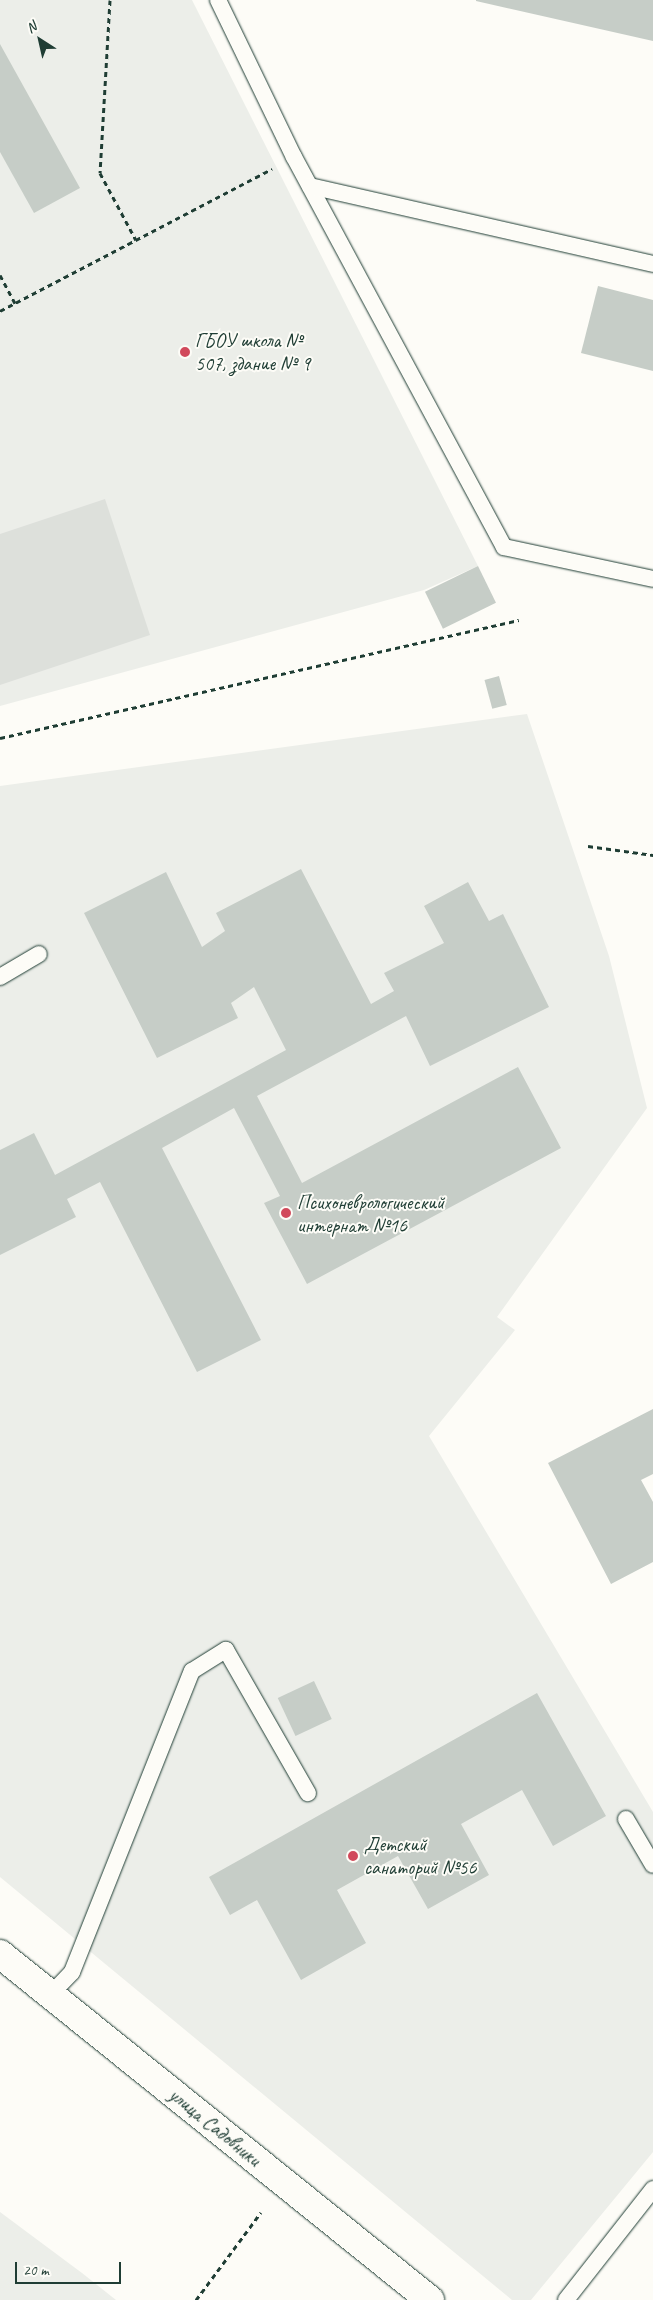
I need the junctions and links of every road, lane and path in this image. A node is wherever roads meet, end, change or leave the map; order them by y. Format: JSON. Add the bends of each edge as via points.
{"nodes":[{"id":1,"x":110,"y":0,"type":"edge"},
{"id":2,"x":218,"y":0,"type":"edge"},
{"id":3,"x":294,"y":157,"type":"junction"},
{"id":4,"x":310,"y":186,"type":"junction"},
{"id":5,"x":136,"y":240,"type":"junction"},
{"id":6,"x":653,"y":264,"type":"edge"},
{"id":7,"x":0,"y":275,"type":"edge"},
{"id":8,"x":15,"y":303,"type":"junction"},
{"id":9,"x":0,"y":311,"type":"edge"},
{"id":10,"x":653,"y":579,"type":"edge"},
{"id":11,"x":519,"y":620,"type":"dead end"},
{"id":12,"x":0,"y":738,"type":"edge"},
{"id":13,"x":588,"y":846,"type":"dead end"},
{"id":14,"x":653,"y":855,"type":"edge"},
{"id":15,"x":39,"y":954,"type":"dead end"},
{"id":16,"x":0,"y":977,"type":"edge"},
{"id":17,"x":308,"y":1793,"type":"dead end"},
{"id":18,"x":626,"y":1819,"type":"dead end"},
{"id":19,"x":653,"y":1865,"type":"edge"},
{"id":20,"x":0,"y":1954,"type":"edge"},
{"id":21,"x":50,"y":1994,"type":"junction"},
{"id":22,"x":653,"y":2189,"type":"edge"},
{"id":23,"x":261,"y":2212,"type":"dead end"},
{"id":24,"x":196,"y":2300,"type":"edge"},
{"id":25,"x":430,"y":2300,"type":"edge"},
{"id":26,"x":566,"y":2300,"type":"edge"}],
"edges":[{"from":1,"to":5,"type":"path","via":[[100,173]]},
{"from":2,"to":3,"type":"lane"},
{"from":3,"to":4,"type":"lane"},
{"from":3,"to":5,"type":"path"},
{"from":4,"to":6,"type":"lane"},
{"from":4,"to":10,"type":"lane","via":[[504,547]]},
{"from":5,"to":8,"type":"path"},
{"from":7,"to":8,"type":"path"},
{"from":8,"to":9,"type":"path"},
{"from":11,"to":12,"type":"path"},
{"from":13,"to":14,"type":"path"},
{"from":15,"to":16,"type":"lane"},
{"from":17,"to":21,"type":"lane","via":[[226,1650],[192,1671],[72,1972]]},
{"from":18,"to":19,"type":"lane"},
{"from":20,"to":21,"type":"street","name":"улица Садовники"},
{"from":21,"to":25,"type":"street","name":"улица Садовники"},
{"from":22,"to":26,"type":"lane"},
{"from":23,"to":24,"type":"path"}]}
